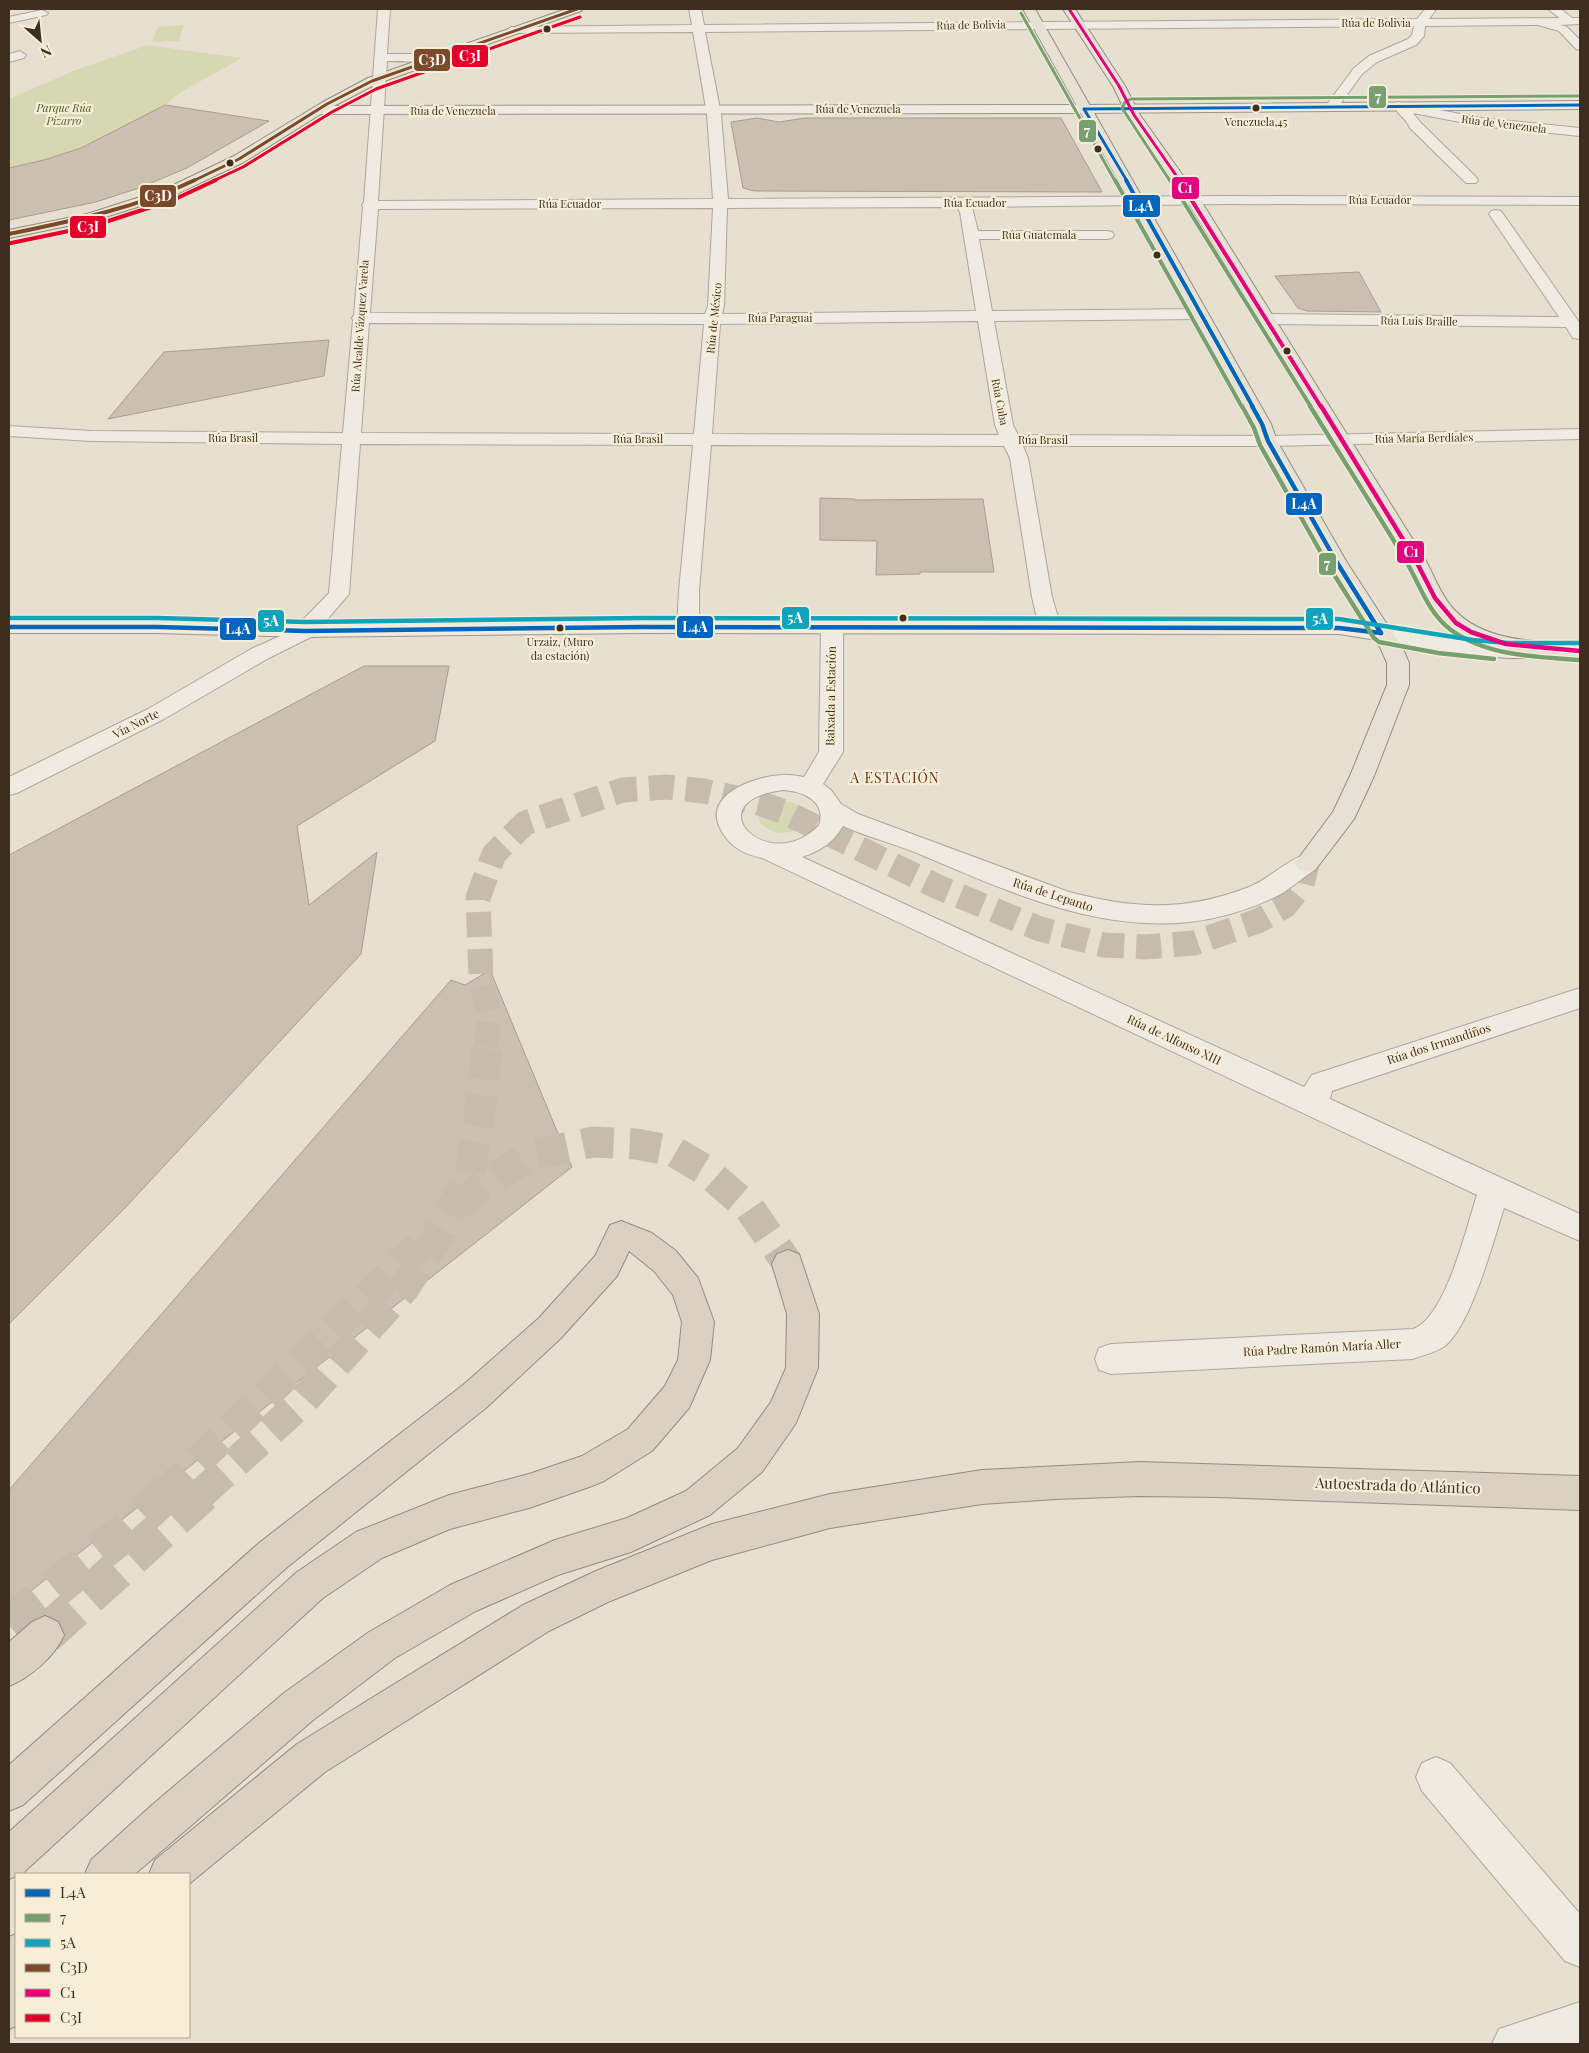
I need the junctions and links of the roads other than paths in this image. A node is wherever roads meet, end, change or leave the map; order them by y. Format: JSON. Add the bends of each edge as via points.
{"nodes":[{"id":1,"x":384,"y":9,"type":"edge"},
{"id":2,"x":577,"y":9,"type":"edge"},
{"id":3,"x":696,"y":9,"type":"edge"},
{"id":4,"x":1029,"y":9,"type":"edge"},
{"id":5,"x":1069,"y":9,"type":"edge"},
{"id":6,"x":1231,"y":9,"type":"edge"},
{"id":7,"x":1431,"y":9,"type":"edge"},
{"id":8,"x":1554,"y":9,"type":"edge"},
{"id":9,"x":42,"y":13,"type":"dead end"},
{"id":10,"x":9,"y":20,"type":"edge"},
{"id":11,"x":1522,"y":21,"type":"junction"},
{"id":12,"x":1575,"y":21,"type":"edge"},
{"id":13,"x":1420,"y":23,"type":"junction"},
{"id":14,"x":1037,"y":24,"type":"junction"},
{"id":15,"x":1079,"y":24,"type":"junction"},
{"id":16,"x":1244,"y":24,"type":"junction"},
{"id":17,"x":698,"y":29,"type":"junction"},
{"id":18,"x":511,"y":31,"type":"junction"},
{"id":19,"x":1580,"y":46,"type":"edge"},
{"id":20,"x":444,"y":54,"type":"junction"},
{"id":21,"x":381,"y":57,"type":"junction"},
{"id":22,"x":379,"y":78,"type":"junction"},
{"id":23,"x":1580,"y":105,"type":"edge"},
{"id":24,"x":1398,"y":106,"type":"junction"},
{"id":25,"x":1331,"y":107,"type":"junction"},
{"id":26,"x":1084,"y":108,"type":"junction"},
{"id":27,"x":1131,"y":108,"type":"junction"},
{"id":28,"x":317,"y":110,"type":"junction"},
{"id":29,"x":713,"y":110,"type":"junction"},
{"id":30,"x":378,"y":111,"type":"junction"},
{"id":31,"x":1580,"y":132,"type":"edge"},
{"id":32,"x":1471,"y":180,"type":"dead end"},
{"id":33,"x":1194,"y":201,"type":"junction"},
{"id":34,"x":1580,"y":201,"type":"edge"},
{"id":35,"x":1139,"y":202,"type":"junction"},
{"id":36,"x":962,"y":203,"type":"junction"},
{"id":37,"x":369,"y":204,"type":"junction"},
{"id":38,"x":722,"y":204,"type":"junction"},
{"id":39,"x":1496,"y":214,"type":"dead end"},
{"id":40,"x":9,"y":234,"type":"edge"},
{"id":41,"x":971,"y":235,"type":"junction"},
{"id":42,"x":1107,"y":235,"type":"dead end"},
{"id":43,"x":1200,"y":314,"type":"junction"},
{"id":44,"x":985,"y":317,"type":"junction"},
{"id":45,"x":360,"y":318,"type":"junction"},
{"id":46,"x":712,"y":319,"type":"junction"},
{"id":47,"x":1266,"y":319,"type":"junction"},
{"id":48,"x":1576,"y":329,"type":"edge"},
{"id":49,"x":9,"y":431,"type":"edge"},
{"id":50,"x":1580,"y":434,"type":"edge"},
{"id":51,"x":352,"y":439,"type":"junction"},
{"id":52,"x":703,"y":440,"type":"junction"},
{"id":53,"x":1010,"y":440,"type":"junction"},
{"id":54,"x":1341,"y":440,"type":"junction"},
{"id":55,"x":1268,"y":441,"type":"junction"},
{"id":56,"x":9,"y":627,"type":"edge"},
{"id":57,"x":688,"y":628,"type":"junction"},
{"id":58,"x":832,"y":628,"type":"junction"},
{"id":59,"x":1050,"y":628,"type":"junction"},
{"id":60,"x":305,"y":631,"type":"junction"},
{"id":61,"x":1381,"y":634,"type":"junction"},
{"id":62,"x":1580,"y":651,"type":"edge"},
{"id":63,"x":809,"y":787,"type":"junction"},
{"id":64,"x":9,"y":788,"type":"edge"},
{"id":65,"x":832,"y":809,"type":"junction"},
{"id":66,"x":768,"y":851,"type":"junction"},
{"id":67,"x":1306,"y":863,"type":"joint"},
{"id":68,"x":1580,"y":998,"type":"edge"},
{"id":69,"x":1316,"y":1105,"type":"junction"},
{"id":70,"x":1494,"y":1191,"type":"junction"},
{"id":71,"x":1580,"y":1228,"type":"edge"},
{"id":72,"x":788,"y":1264,"type":"tunnel mouth"},
{"id":73,"x":1111,"y":1359,"type":"dead end"},
{"id":74,"x":1580,"y":1493,"type":"edge"},
{"id":75,"x":45,"y":1635,"type":"tunnel mouth"},
{"id":76,"x":9,"y":1666,"type":"edge"},
{"id":77,"x":1436,"y":1777,"type":"dead end"},
{"id":78,"x":9,"y":1791,"type":"edge"},
{"id":79,"x":9,"y":1859,"type":"edge"},
{"id":80,"x":106,"y":1873,"type":"edge"},
{"id":81,"x":170,"y":1873,"type":"edge"},
{"id":82,"x":1580,"y":1946,"type":"edge"},
{"id":83,"x":1580,"y":2024,"type":"edge"},
{"id":84,"x":1514,"y":2044,"type":"edge"}],
"edges":[{"from":1,"to":21,"type":"street","name":"Rúa Alcalde Vázquez Varela"},
{"from":2,"to":18,"type":"main road"},
{"from":3,"to":17,"type":"street","name":"Rúa de México"},
{"from":4,"to":14,"type":"main road"},
{"from":5,"to":15,"type":"main road"},
{"from":6,"to":16,"type":"street"},
{"from":7,"to":13,"type":"street"},
{"from":8,"to":12,"type":"street"},
{"from":9,"to":10,"type":"street"},
{"from":11,"to":12,"type":"street","name":"Rúa de Bolivia"},
{"from":11,"to":13,"type":"street","name":"Rúa de Bolivia"},
{"from":11,"to":19,"type":"street","via":[[1555,26],[1567,32]]},
{"from":13,"to":16,"type":"street","name":"Rúa de Bolivia"},
{"from":13,"to":25,"type":"street","via":[[1418,36],[1412,42],[1373,60],[1358,71]]},
{"from":14,"to":15,"type":"street","name":"Rúa de Bolivia"},
{"from":14,"to":17,"type":"street","name":"Rúa de Bolivia"},
{"from":14,"to":26,"type":"main road"},
{"from":15,"to":16,"type":"street","name":"Rúa de Bolivia"},
{"from":15,"to":27,"type":"main road"},
{"from":17,"to":18,"type":"street","name":"Rúa de Bolivia"},
{"from":17,"to":29,"type":"street","name":"Rúa de México"},
{"from":18,"to":20,"type":"main road"},
{"from":20,"to":21,"type":"street","via":[[419,58]]},
{"from":20,"to":22,"type":"main road"},
{"from":21,"to":22,"type":"street","name":"Rúa Alcalde Vázquez Varela"},
{"from":22,"to":28,"type":"main road"},
{"from":22,"to":30,"type":"street","name":"Rúa Alcalde Vázquez Varela"},
{"from":23,"to":24,"type":"street","name":"Rúa de Venezuela"},
{"from":24,"to":25,"type":"street","name":"Rúa de Venezuela"},
{"from":24,"to":31,"type":"street","name":"Rúa de Venezuela","via":[[1473,121]]},
{"from":24,"to":32,"type":"street"},
{"from":25,"to":27,"type":"street","name":"Rúa de Venezuela"},
{"from":26,"to":27,"type":"street","name":"Rúa de Venezuela"},
{"from":26,"to":29,"type":"street","name":"Rúa de Venezuela"},
{"from":26,"to":35,"type":"main road"},
{"from":27,"to":33,"type":"main road"},
{"from":28,"to":30,"type":"street","name":"Rúa de Venezuela"},
{"from":28,"to":40,"type":"main road","via":[[186,186],[89,218]]},
{"from":29,"to":30,"type":"street","name":"Rúa de Venezuela"},
{"from":29,"to":38,"type":"street","name":"Rúa de México"},
{"from":30,"to":37,"type":"street","name":"Rúa Alcalde Vázquez Varela"},
{"from":33,"to":34,"type":"street","name":"Rúa Ecuador"},
{"from":33,"to":35,"type":"street","name":"Rúa Ecuador"},
{"from":33,"to":47,"type":"main road"},
{"from":35,"to":36,"type":"street","name":"Rúa Ecuador"},
{"from":35,"to":43,"type":"main road"},
{"from":36,"to":38,"type":"street","name":"Rúa Ecuador"},
{"from":36,"to":41,"type":"street","name":"Rúa Cuba"},
{"from":37,"to":38,"type":"street","name":"Rúa Ecuador"},
{"from":37,"to":45,"type":"street","name":"Rúa Alcalde Vázquez Varela"},
{"from":38,"to":46,"type":"street","name":"Rúa de México","via":[[716,306]]},
{"from":39,"to":48,"type":"street"},
{"from":41,"to":42,"type":"street","name":"Rúa Guatemala"},
{"from":41,"to":44,"type":"street","name":"Rúa Cuba"},
{"from":43,"to":44,"type":"street","name":"Rúa Paraguai"},
{"from":43,"to":55,"type":"main road","via":[[1262,424]]},
{"from":44,"to":46,"type":"street","name":"Rúa Paraguai"},
{"from":44,"to":53,"type":"street","name":"Rúa Cuba","via":[[1004,425]]},
{"from":45,"to":46,"type":"street","name":"Rúa Paraguai"},
{"from":45,"to":51,"type":"street","name":"Rúa Alcalde Vázquez Varela"},
{"from":46,"to":52,"type":"street","name":"Rúa de México"},
{"from":47,"to":48,"type":"street","name":"Rúa Luis Braille"},
{"from":47,"to":54,"type":"main road"},
{"from":49,"to":51,"type":"street","name":"Rúa Brasil","via":[[91,436]]},
{"from":50,"to":54,"type":"street","name":"Rúa María Berdiales"},
{"from":51,"to":52,"type":"street","name":"Rúa Brasil"},
{"from":51,"to":60,"type":"street","name":"Rúa Alcalde Vázquez Varela","via":[[339,594]]},
{"from":52,"to":53,"type":"street","name":"Rúa Brasil"},
{"from":52,"to":57,"type":"street","name":"Rúa de México"},
{"from":53,"to":55,"type":"street","name":"Rúa Brasil"},
{"from":53,"to":59,"type":"street","name":"Rúa Cuba","via":[[1019,458]]},
{"from":54,"to":55,"type":"street","name":"Rúa María Berdiales"},
{"from":54,"to":62,"type":"main road","via":[[1443,610],[1464,627],[1502,642]]},
{"from":55,"to":61,"type":"main road"},
{"from":56,"to":60,"type":"street"},
{"from":57,"to":58,"type":"street"},
{"from":57,"to":60,"type":"street"},
{"from":58,"to":59,"type":"street"},
{"from":58,"to":63,"type":"street","name":"Baixada a Estación","via":[[831,752]]},
{"from":59,"to":61,"type":"street","via":[[1339,628]]},
{"from":60,"to":64,"type":"street","name":"Vía Norte","via":[[156,714]]},
{"from":61,"to":62,"type":"street","via":[[1508,652]]},
{"from":61,"to":67,"type":"main road","via":[[1398,663],[1397,687],[1345,813]]},
{"from":63,"to":65,"type":"street","via":[[820,793]]},
{"from":63,"to":66,"type":"street","via":[[796,783],[769,783],[742,793],[733,803],[728,815],[738,837],[751,846]]},
{"from":65,"to":66,"type":"street","via":[[833,820],[828,832],[817,842],[785,852]]},
{"from":65,"to":67,"type":"street","name":"Rúa de Lepanto","via":[[871,829],[910,840],[1029,889],[1068,903],[1119,914],[1166,917],[1223,907],[1270,888]]},
{"from":66,"to":69,"type":"street","name":"Rúa de Alfonso XIII"},
{"from":68,"to":69,"type":"street","name":"Rúa dos Irmandiños","via":[[1322,1083],[1316,1091]]},
{"from":69,"to":70,"type":"street","name":"Rúa de Alfonso XIII"},
{"from":70,"to":71,"type":"street","name":"Rúa de Alfonso XIII"},
{"from":70,"to":73,"type":"street","name":"Rúa Padre Ramón María Aller","via":[[1457,1301],[1446,1322],[1433,1336],[1413,1344]]},
{"from":72,"to":80,"type":"highway","via":[[803,1314],[802,1368],[784,1412],[750,1460],[698,1503],[630,1534],[555,1558],[463,1598],[382,1645],[298,1707]]},
{"from":74,"to":81,"type":"highway","name":"Autoestrada do Atlántico","via":[[1131,1479],[982,1487],[830,1511],[712,1542],[596,1589],[536,1618],[311,1758]]},
{"from":75,"to":76,"type":"highway"},
{"from":77,"to":82,"type":"street"},
{"from":78,"to":79,"type":"highway","via":[[272,1556],[475,1396],[550,1328],[606,1266],[621,1234],[653,1251],[687,1288],[698,1322],[694,1360],[676,1397],[640,1440],[592,1469],[529,1491],[449,1512],[362,1550],[310,1585]]},
{"from":83,"to":84,"type":"street"}]}
